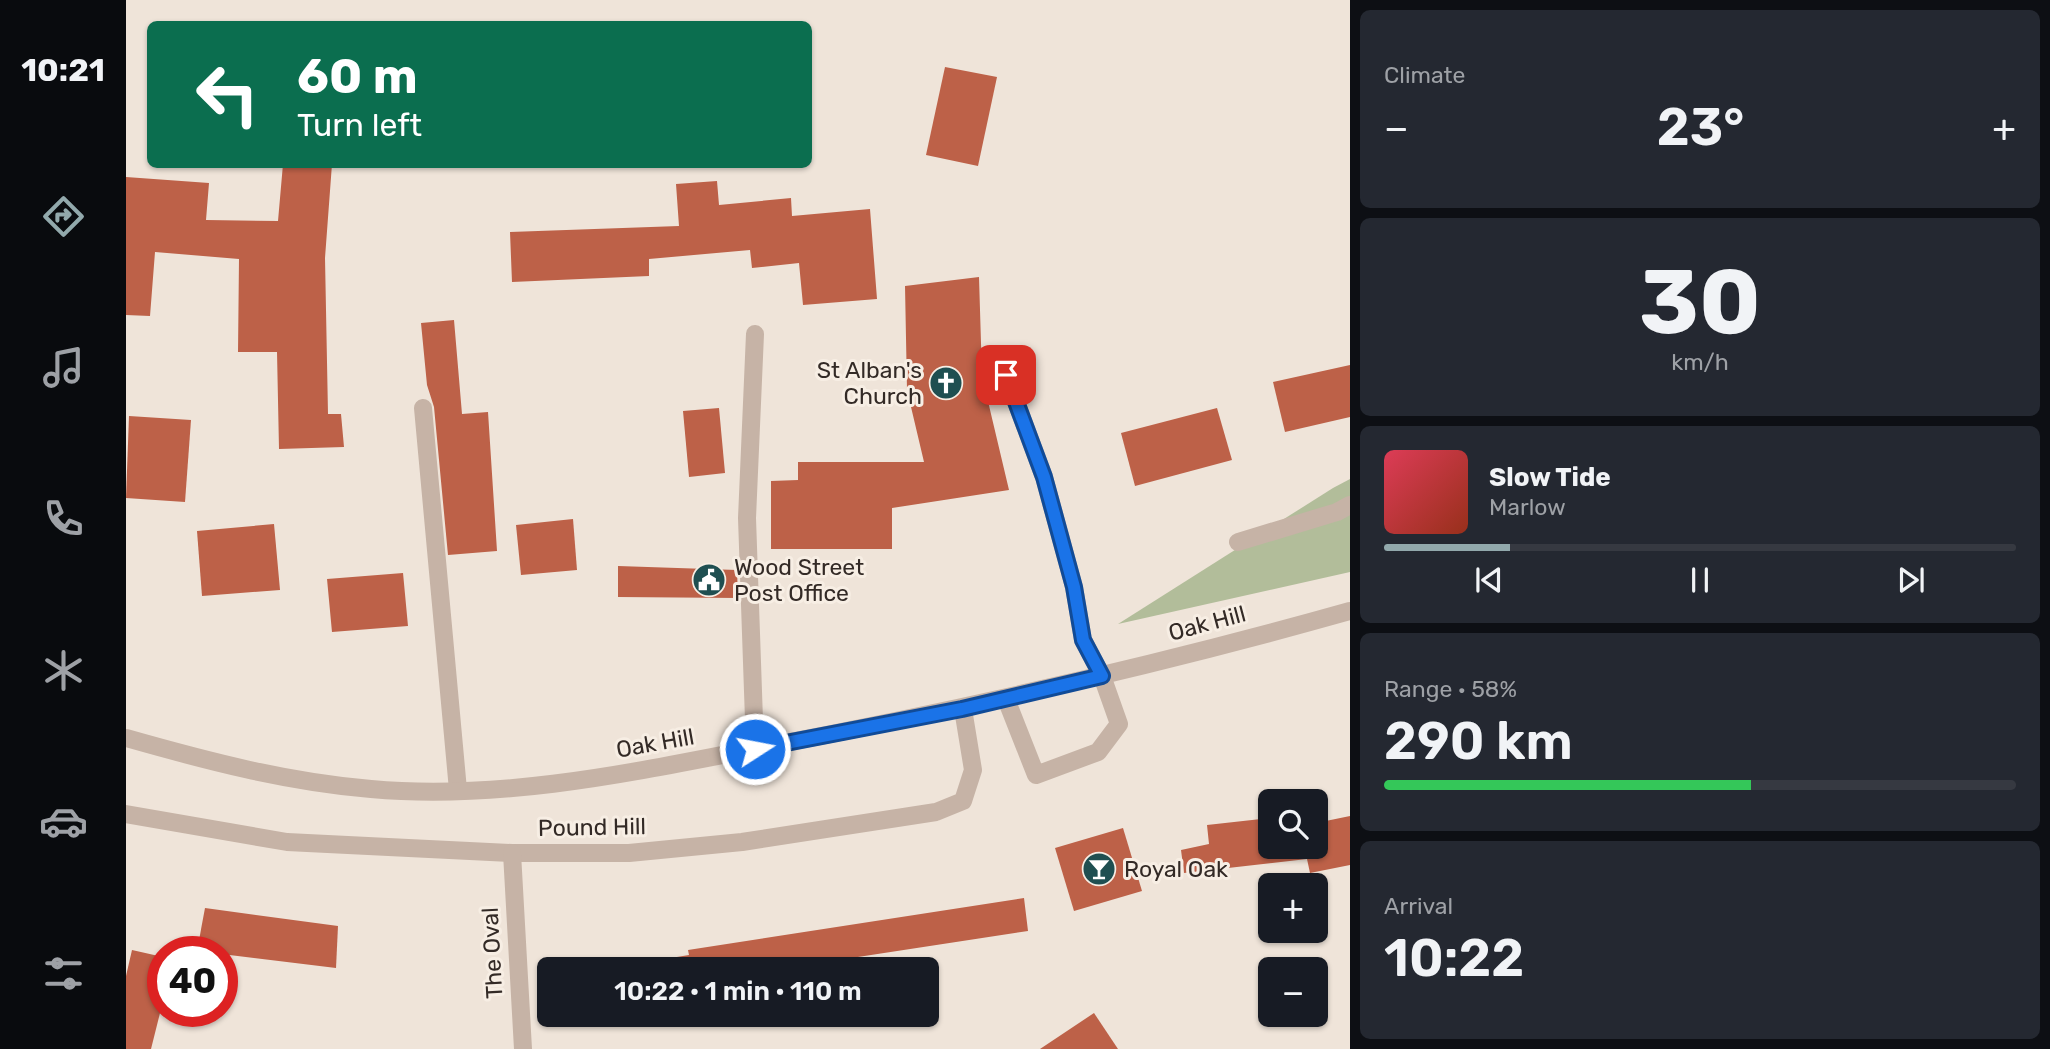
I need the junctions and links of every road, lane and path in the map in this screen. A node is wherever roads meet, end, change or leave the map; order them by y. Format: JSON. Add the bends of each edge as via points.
{"nodes":[{"id":1,"x":755,"y":334,"type":"dead end"},
{"id":2,"x":1006,"y":375,"type":"dead end"},
{"id":3,"x":423,"y":408,"type":"dead end"},
{"id":4,"x":1350,"y":505,"type":"edge"},
{"id":5,"x":1238,"y":542,"type":"dead end"},
{"id":6,"x":1350,"y":611,"type":"edge"},
{"id":7,"x":1102,"y":676,"type":"junction"},
{"id":8,"x":1006,"y":699,"type":"junction"},
{"id":9,"x":962,"y":709,"type":"junction"},
{"id":10,"x":126,"y":738,"type":"edge"},
{"id":11,"x":755,"y":749,"type":"junction"},
{"id":12,"x":458,"y":790,"type":"junction"},
{"id":13,"x":126,"y":814,"type":"edge"},
{"id":14,"x":512,"y":853,"type":"junction"},
{"id":15,"x":523,"y":1049,"type":"edge"}],
"edges":[{"from":1,"to":11,"type":"street","via":[[747,518]]},
{"from":2,"to":7,"type":"street","via":[[1044,477],[1074,587],[1083,640]]},
{"from":3,"to":12,"type":"street"},
{"from":4,"to":5,"type":"street"},
{"from":6,"to":7,"type":"street","name":"Oak Hill"},
{"from":7,"to":8,"type":"street","name":"Oak Hill"},
{"from":7,"to":8,"type":"street","via":[[1119,724],[1098,752],[1036,775]]},
{"from":8,"to":9,"type":"street","name":"Oak Hill"},
{"from":9,"to":11,"type":"street","name":"Oak Hill"},
{"from":9,"to":14,"type":"street","name":"Pound Hill","via":[[973,770],[962,801],[936,812],[741,842],[641,852]]},
{"from":10,"to":12,"type":"street","name":"Oak Hill","via":[[287,779],[372,789]]},
{"from":11,"to":12,"type":"street","name":"Oak Hill","via":[[560,785]]},
{"from":13,"to":14,"type":"street","name":"Pound Hill","via":[[287,842]]},
{"from":14,"to":15,"type":"street","name":"The Oval"}]}
